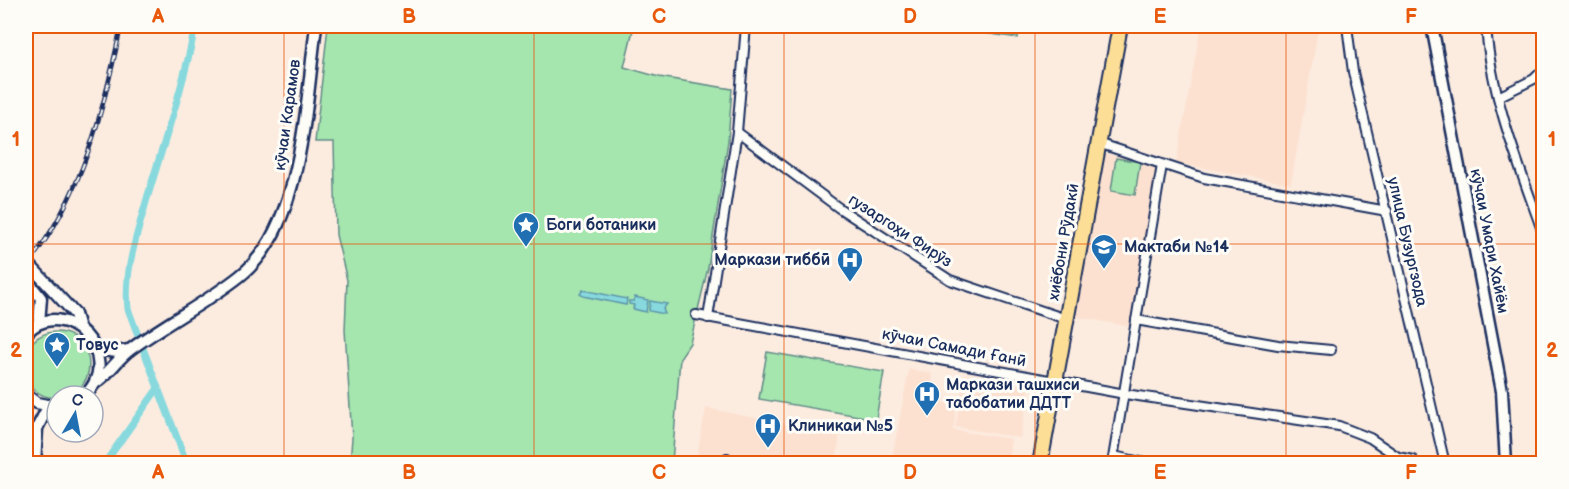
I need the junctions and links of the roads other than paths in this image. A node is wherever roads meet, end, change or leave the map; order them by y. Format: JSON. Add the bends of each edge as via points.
{"nodes":[{"id":1,"x":316,"y":26,"type":"edge"},
{"id":2,"x":746,"y":26,"type":"edge"},
{"id":3,"x":1111,"y":26,"type":"edge"},
{"id":4,"x":1120,"y":26,"type":"edge"},
{"id":5,"x":1347,"y":26,"type":"edge"},
{"id":6,"x":1432,"y":26,"type":"edge"},
{"id":7,"x":1486,"y":26,"type":"edge"},
{"id":8,"x":1108,"y":64,"type":"junction"},
{"id":9,"x":1544,"y":69,"type":"edge"},
{"id":10,"x":1498,"y":98,"type":"junction"},
{"id":11,"x":1097,"y":125,"type":"junction"},
{"id":12,"x":737,"y":132,"type":"junction"},
{"id":13,"x":1098,"y":143,"type":"junction"},
{"id":14,"x":1162,"y":165,"type":"junction"},
{"id":15,"x":1387,"y":211,"type":"junction"},
{"id":16,"x":1544,"y":236,"type":"edge"},
{"id":17,"x":26,"y":261,"type":"edge"},
{"id":18,"x":26,"y":279,"type":"edge"},
{"id":19,"x":696,"y":315,"type":"dead end"},
{"id":20,"x":708,"y":318,"type":"junction"},
{"id":21,"x":1062,"y":318,"type":"junction"},
{"id":22,"x":1136,"y":320,"type":"junction"},
{"id":23,"x":39,"y":323,"type":"junction"},
{"id":24,"x":79,"y":328,"type":"junction"},
{"id":25,"x":26,"y":331,"type":"edge"},
{"id":26,"x":96,"y":349,"type":"junction"},
{"id":27,"x":130,"y":350,"type":"junction"},
{"id":28,"x":1331,"y":350,"type":"dead end"},
{"id":29,"x":1051,"y":380,"type":"junction"},
{"id":30,"x":94,"y":383,"type":"joint"},
{"id":31,"x":1125,"y":394,"type":"junction"},
{"id":32,"x":26,"y":395,"type":"edge"},
{"id":33,"x":45,"y":403,"type":"edge"},
{"id":34,"x":45,"y":418,"type":"edge"},
{"id":35,"x":1113,"y":460,"type":"edge"},
{"id":36,"x":1413,"y":460,"type":"dead end"},
{"id":37,"x":34,"y":464,"type":"edge"},
{"id":38,"x":1030,"y":464,"type":"edge"},
{"id":39,"x":1040,"y":464,"type":"edge"},
{"id":40,"x":1150,"y":464,"type":"edge"},
{"id":41,"x":1445,"y":464,"type":"edge"},
{"id":42,"x":1506,"y":464,"type":"edge"}],
"edges":[{"from":1,"to":27,"type":"main road","name":"кӯчаи Карамов","via":[[296,174],[279,226],[266,249],[242,275]]},
{"from":2,"to":12,"type":"street"},
{"from":3,"to":8,"type":"highway"},
{"from":4,"to":8,"type":"highway"},
{"from":5,"to":15,"type":"street","name":"улица Бузургзода","via":[[1353,72]]},
{"from":6,"to":42,"type":"main road","name":"кӯчаи Умари Хайём","via":[[1502,391]]},
{"from":7,"to":10,"type":"street","via":[[1489,65]]},
{"from":8,"to":11,"type":"highway"},
{"from":9,"to":10,"type":"street","via":[[1534,79]]},
{"from":10,"to":16,"type":"street"},
{"from":11,"to":13,"type":"highway","name":"хиёбони Рӯдакӣ"},
{"from":11,"to":21,"type":"highway"},
{"from":12,"to":20,"type":"street"},
{"from":12,"to":21,"type":"street","name":"гузаргоҳи Фирӯз","via":[[839,208],[946,278]]},
{"from":13,"to":14,"type":"street"},
{"from":13,"to":21,"type":"highway","name":"хиёбони Рӯдакӣ"},
{"from":14,"to":15,"type":"street","via":[[1204,177]]},
{"from":14,"to":22,"type":"street"},
{"from":15,"to":41,"type":"street","name":"улица Бузургзода"},
{"from":17,"to":24,"type":"main road","via":[[75,314]]},
{"from":18,"to":23,"type":"main road","via":[[41,298]]},
{"from":19,"to":20,"type":"street","name":"кӯчаи Самади Ғанӣ"},
{"from":20,"to":29,"type":"street","name":"кӯчаи Самади Ғанӣ"},
{"from":21,"to":29,"type":"highway"},
{"from":22,"to":28,"type":"street","via":[[1278,345]]},
{"from":22,"to":31,"type":"street"},
{"from":23,"to":24,"type":"main road","via":[[56,320]]},
{"from":23,"to":25,"type":"main road"},
{"from":24,"to":26,"type":"main road"},
{"from":26,"to":27,"type":"main road"},
{"from":26,"to":30,"type":"main road","via":[[98,372]]},
{"from":27,"to":30,"type":"main road","name":"кӯчаи Карамов","via":[[104,378]]},
{"from":29,"to":31,"type":"street","name":"кӯчаи Самади Ғанӣ"},
{"from":29,"to":38,"type":"highway"},
{"from":29,"to":39,"type":"highway"},
{"from":31,"to":35,"type":"street"},
{"from":31,"to":36,"type":"street","name":"кӯчаи Самади Ғанӣ","via":[[1339,426],[1370,438],[1398,457]]},
{"from":32,"to":33,"type":"main road"},
{"from":34,"to":37,"type":"main road","via":[[37,428]]},
{"from":35,"to":40,"type":"street"}]}
